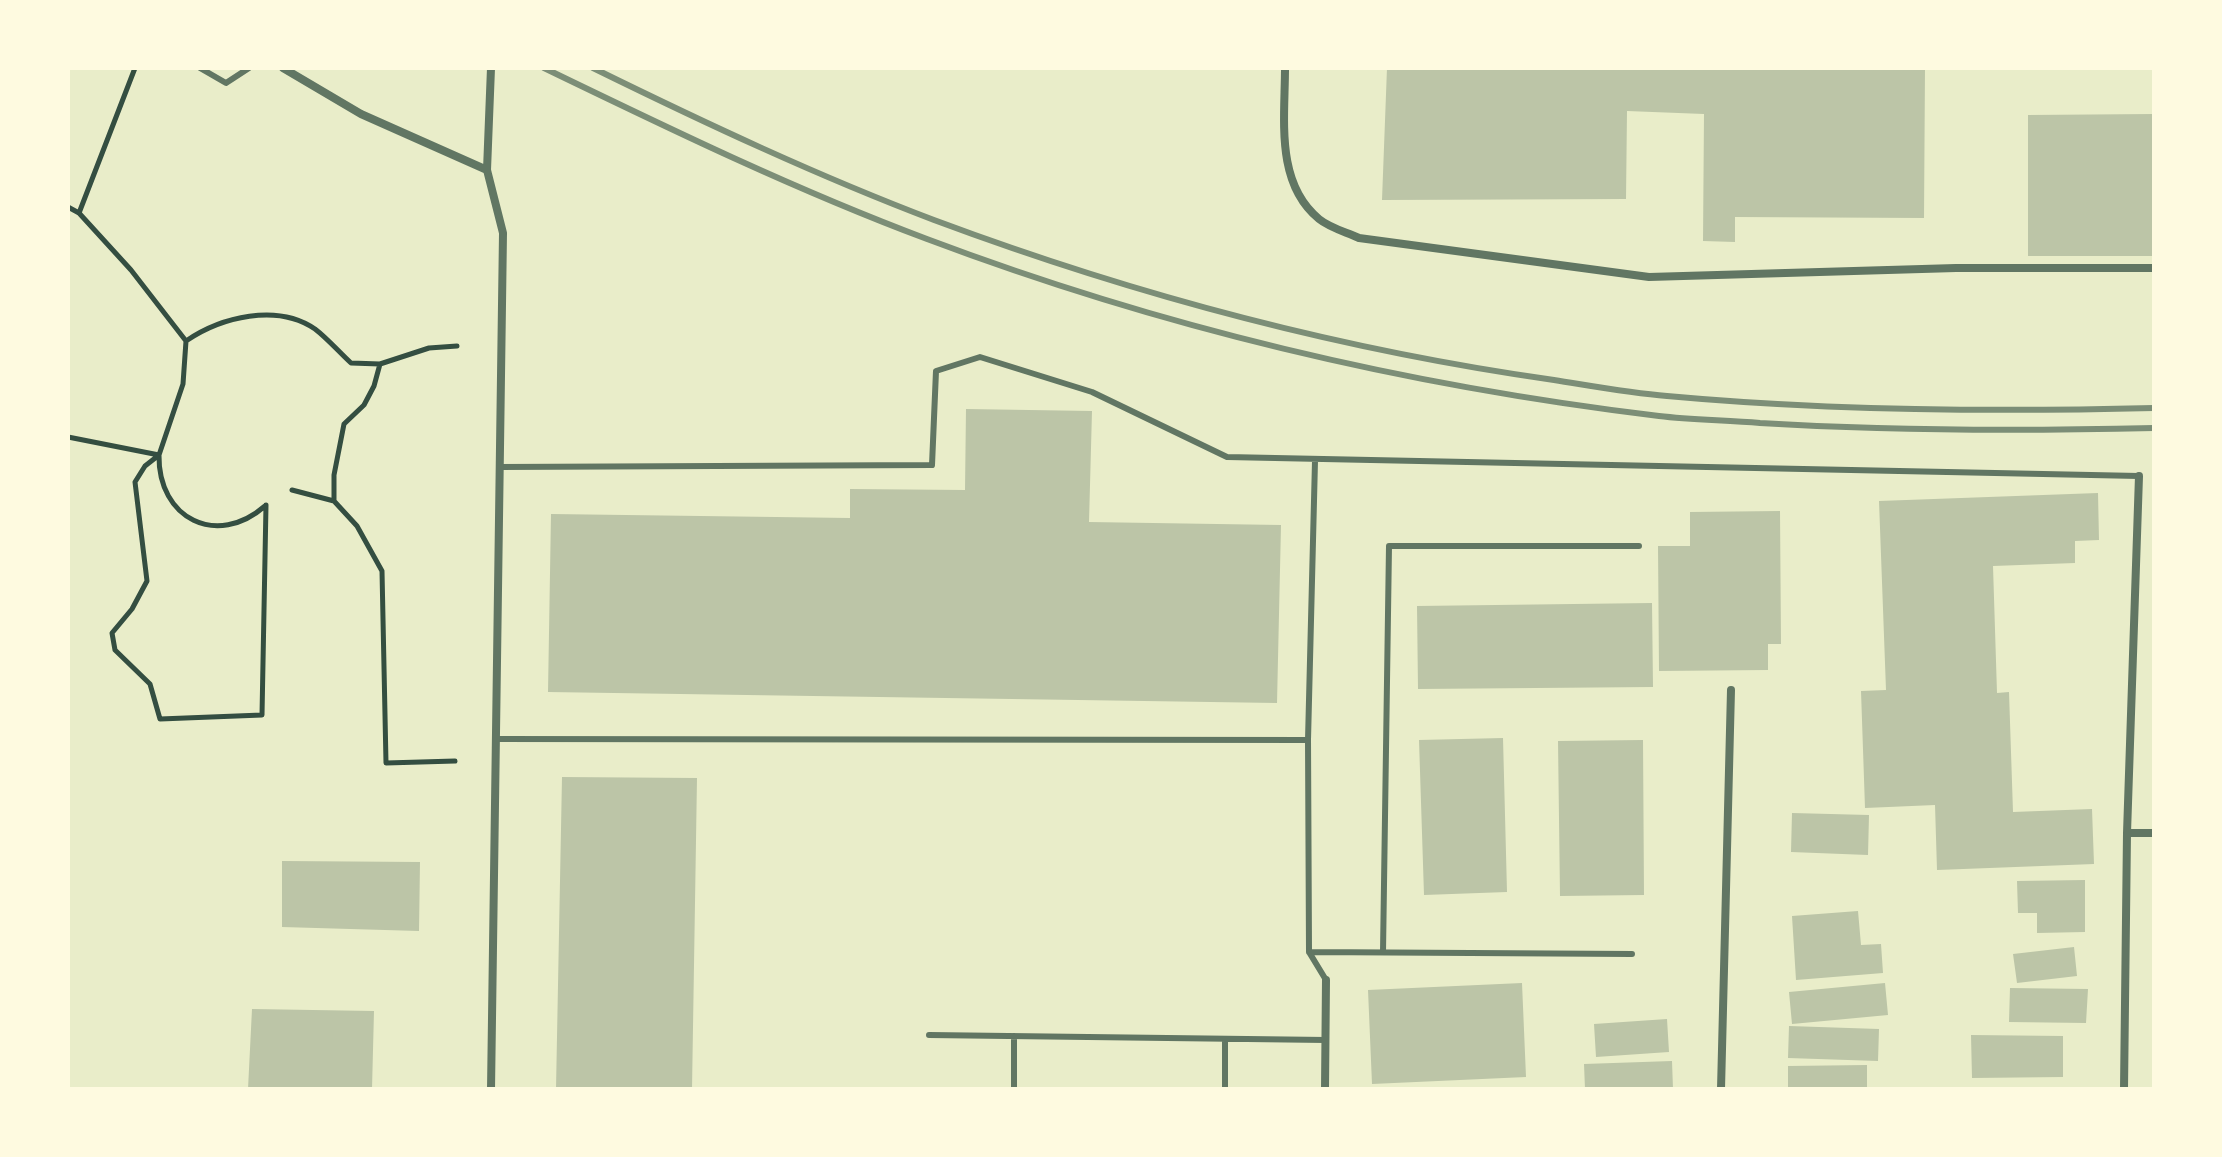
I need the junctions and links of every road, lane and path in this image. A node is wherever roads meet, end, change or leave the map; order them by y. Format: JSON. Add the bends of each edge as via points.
{"nodes":[{"id":1,"x":135,"y":68,"type":"edge"},
{"id":2,"x":200,"y":68,"type":"edge"},
{"id":3,"x":249,"y":68,"type":"edge"},
{"id":4,"x":283,"y":68,"type":"edge"},
{"id":5,"x":491,"y":68,"type":"edge"},
{"id":6,"x":1285,"y":68,"type":"edge"},
{"id":7,"x":487,"y":170,"type":"junction"},
{"id":8,"x":68,"y":207,"type":"edge"},
{"id":9,"x":79,"y":213,"type":"junction"},
{"id":10,"x":2154,"y":268,"type":"edge"},
{"id":11,"x":186,"y":341,"type":"junction"},
{"id":12,"x":457,"y":346,"type":"dead end"},
{"id":13,"x":380,"y":364,"type":"junction"},
{"id":14,"x":68,"y":437,"type":"edge"},
{"id":15,"x":159,"y":455,"type":"junction"},
{"id":16,"x":1315,"y":461,"type":"junction"},
{"id":17,"x":500,"y":467,"type":"junction"},
{"id":18,"x":2139,"y":476,"type":"joint"},
{"id":19,"x":292,"y":490,"type":"dead end"},
{"id":20,"x":334,"y":501,"type":"junction"},
{"id":21,"x":1639,"y":546,"type":"dead end"},
{"id":22,"x":1731,"y":690,"type":"dead end"},
{"id":23,"x":496,"y":739,"type":"junction"},
{"id":24,"x":1308,"y":740,"type":"junction"},
{"id":25,"x":455,"y":761,"type":"dead end"},
{"id":26,"x":2127,"y":833,"type":"junction"},
{"id":27,"x":2154,"y":833,"type":"edge"},
{"id":28,"x":1309,"y":952,"type":"junction"},
{"id":29,"x":1383,"y":952,"type":"junction"},
{"id":30,"x":1632,"y":954,"type":"dead end"},
{"id":31,"x":1326,"y":980,"type":"joint"},
{"id":32,"x":929,"y":1035,"type":"dead end"},
{"id":33,"x":1014,"y":1036,"type":"junction"},
{"id":34,"x":1225,"y":1039,"type":"junction"},
{"id":35,"x":1326,"y":1040,"type":"junction"},
{"id":36,"x":491,"y":1089,"type":"edge"},
{"id":37,"x":1014,"y":1089,"type":"edge"},
{"id":38,"x":1225,"y":1089,"type":"edge"},
{"id":39,"x":1325,"y":1089,"type":"edge"},
{"id":40,"x":1721,"y":1089,"type":"edge"},
{"id":41,"x":2124,"y":1089,"type":"edge"}],
"edges":[{"from":1,"to":9,"type":"path"},
{"from":2,"to":3,"type":"lane","via":[[226,83]]},
{"from":4,"to":7,"type":"street","via":[[361,114]]},
{"from":5,"to":7,"type":"street"},
{"from":6,"to":10,"type":"street","via":[[1286,161],[1303,202],[1321,221],[1359,238],[1649,277]]},
{"from":7,"to":17,"type":"street","via":[[503,233]]},
{"from":8,"to":9,"type":"path"},
{"from":9,"to":11,"type":"path"},
{"from":11,"to":13,"type":"path","via":[[238,318],[290,317],[314,329],[351,363]]},
{"from":11,"to":15,"type":"path","via":[[183,384]]},
{"from":12,"to":13,"type":"path","via":[[429,348]]},
{"from":13,"to":20,"type":"path","via":[[364,405],[344,424]]},
{"from":14,"to":15,"type":"path"},
{"from":15,"to":15,"type":"path","via":[[169,500],[192,520],[223,526],[239,523],[266,505],[262,715],[160,719],[150,684],[111,640],[147,581],[135,482]]},
{"from":16,"to":17,"type":"lane","via":[[1227,457],[1092,392],[980,357],[936,371],[932,465]]},
{"from":16,"to":18,"type":"lane"},
{"from":16,"to":24,"type":"lane"},
{"from":17,"to":23,"type":"street"},
{"from":18,"to":26,"type":"street"},
{"from":19,"to":20,"type":"path"},
{"from":20,"to":25,"type":"path","via":[[357,526],[382,571],[386,763]]},
{"from":21,"to":29,"type":"lane","via":[[1389,546]]},
{"from":22,"to":40,"type":"street"},
{"from":23,"to":24,"type":"lane"},
{"from":23,"to":36,"type":"street"},
{"from":24,"to":28,"type":"lane"},
{"from":26,"to":27,"type":"street"},
{"from":26,"to":41,"type":"street"},
{"from":28,"to":29,"type":"lane"},
{"from":28,"to":31,"type":"lane"},
{"from":29,"to":30,"type":"lane"},
{"from":31,"to":35,"type":"street"},
{"from":32,"to":33,"type":"lane"},
{"from":33,"to":34,"type":"lane"},
{"from":33,"to":37,"type":"lane"},
{"from":34,"to":35,"type":"lane"},
{"from":34,"to":38,"type":"lane"},
{"from":35,"to":39,"type":"street"}]}
